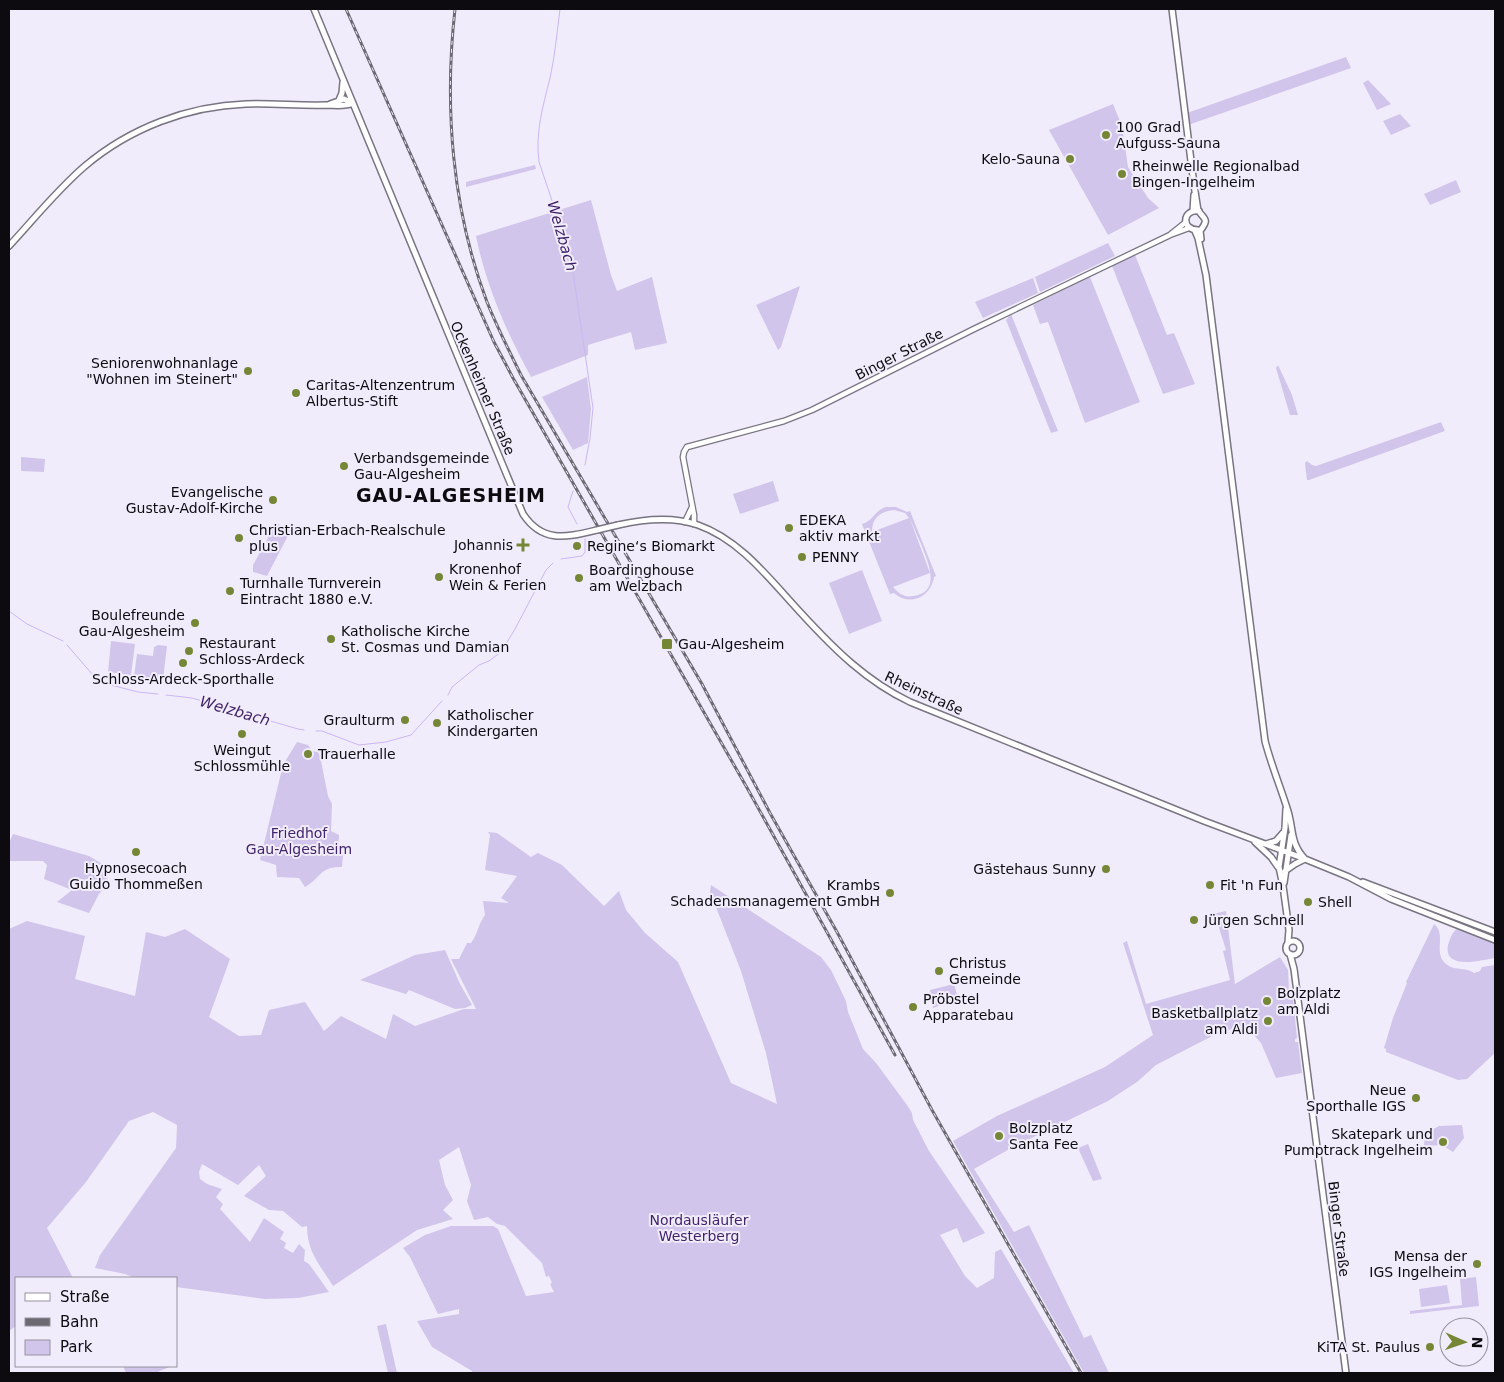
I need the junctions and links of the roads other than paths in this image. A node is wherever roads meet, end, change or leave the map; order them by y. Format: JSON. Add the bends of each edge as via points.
{"nodes":[{"id":1,"x":314,"y":9,"type":"edge"},
{"id":2,"x":1172,"y":9,"type":"edge"},
{"id":3,"x":343,"y":79,"type":"junction"},
{"id":4,"x":339,"y":100,"type":"junction"},
{"id":5,"x":353,"y":103,"type":"junction"},
{"id":6,"x":324,"y":105,"type":"junction"},
{"id":7,"x":1196,"y":211,"type":"junction"},
{"id":8,"x":1187,"y":225,"type":"junction"},
{"id":9,"x":1198,"y":230,"type":"junction"},
{"id":10,"x":9,"y":246,"type":"edge"},
{"id":11,"x":692,"y":506,"type":"junction"},
{"id":12,"x":685,"y":522,"type":"junction"},
{"id":13,"x":694,"y":524,"type":"junction"},
{"id":14,"x":597,"y":530,"type":"joint"},
{"id":15,"x":1284,"y":799,"type":"junction"},
{"id":16,"x":1285,"y":828,"type":"junction"},
{"id":17,"x":1291,"y":832,"type":"junction"},
{"id":18,"x":1251,"y":839,"type":"junction"},
{"id":19,"x":1265,"y":844,"type":"junction"},
{"id":20,"x":1280,"y":850,"type":"junction"},
{"id":21,"x":1288,"y":853,"type":"junction"},
{"id":22,"x":1305,"y":859,"type":"junction"},
{"id":23,"x":1279,"y":867,"type":"junction"},
{"id":24,"x":1285,"y":871,"type":"junction"},
{"id":25,"x":1348,"y":877,"type":"junction"},
{"id":26,"x":1283,"y":886,"type":"junction"},
{"id":27,"x":1289,"y":930,"type":"junction"},
{"id":28,"x":1495,"y":932,"type":"edge"},
{"id":29,"x":1295,"y":940,"type":"junction"},
{"id":30,"x":1495,"y":940,"type":"edge"},
{"id":31,"x":1288,"y":942,"type":"junction"},
{"id":32,"x":1290,"y":954,"type":"junction"},
{"id":33,"x":1297,"y":954,"type":"junction"},
{"id":34,"x":1294,"y":969,"type":"junction"},
{"id":35,"x":1346,"y":1373,"type":"edge"}],
"edges":[{"from":1,"to":3,"type":"main road","name":"Ockenheimer Straße"},
{"from":2,"to":7,"type":"main road"},
{"from":3,"to":4,"type":"main road"},
{"from":3,"to":5,"type":"main road","name":"Ockenheimer Straße"},
{"from":4,"to":5,"type":"main road"},
{"from":4,"to":6,"type":"main road"},
{"from":5,"to":6,"type":"main road"},
{"from":5,"to":14,"type":"main road","name":"Ockenheimer Straße","via":[[523,514],[537,530],[551,535],[573,536]]},
{"from":6,"to":10,"type":"main road","via":[[222,106],[178,115],[146,128],[86,165]]},
{"from":7,"to":8,"type":"main road","via":[[1187,215]]},
{"from":7,"to":9,"type":"main road","via":[[1205,219],[1205,224]]},
{"from":8,"to":9,"type":"main road"},
{"from":8,"to":11,"type":"street","name":"Binger Straße","via":[[812,410],[784,421],[687,447],[683,457]]},
{"from":9,"to":15,"type":"main road","via":[[1265,741]]},
{"from":11,"to":12,"type":"street"},
{"from":11,"to":13,"type":"street","name":"Binger Straße"},
{"from":12,"to":13,"type":"main road","name":"Rheinstraße"},
{"from":12,"to":14,"type":"main road","name":"Rheinstraße","bridge":true,"via":[[658,519]]},
{"from":13,"to":18,"type":"main road","name":"Rheinstraße","via":[[721,536],[740,550],[850,664],[894,694],[931,712]]},
{"from":15,"to":16,"type":"main road"},
{"from":15,"to":17,"type":"main road"},
{"from":16,"to":19,"type":"main road","via":[[1279,838]]},
{"from":16,"to":20,"type":"main road"},
{"from":17,"to":21,"type":"main road"},
{"from":17,"to":22,"type":"main road"},
{"from":18,"to":19,"type":"main road","name":"Rheinstraße"},
{"from":18,"to":23,"type":"main road"},
{"from":19,"to":20,"type":"main road","name":"Rheinstraße"},
{"from":20,"to":21,"type":"main road","name":"Rheinstraße"},
{"from":20,"to":23,"type":"main road"},
{"from":21,"to":22,"type":"main road","name":"Rheinstraße"},
{"from":21,"to":24,"type":"main road"},
{"from":22,"to":24,"type":"main road"},
{"from":22,"to":25,"type":"main road","name":"Rheinstraße"},
{"from":23,"to":26,"type":"main road"},
{"from":24,"to":26,"type":"main road"},
{"from":25,"to":28,"type":"main road"},
{"from":25,"to":30,"type":"main road","via":[[1391,899]]},
{"from":26,"to":27,"type":"main road"},
{"from":27,"to":29,"type":"main road"},
{"from":27,"to":31,"type":"main road"},
{"from":29,"to":31,"type":"main road"},
{"from":29,"to":33,"type":"main road","name":"Binger Straße","via":[[1300,947]]},
{"from":31,"to":32,"type":"main road","name":"Binger Straße","via":[[1286,949]]},
{"from":32,"to":33,"type":"main road"},
{"from":32,"to":34,"type":"main road","name":"Binger Straße"},
{"from":33,"to":34,"type":"main road","name":"Binger Straße"},
{"from":34,"to":35,"type":"main road","name":"Binger Straße"}]}
